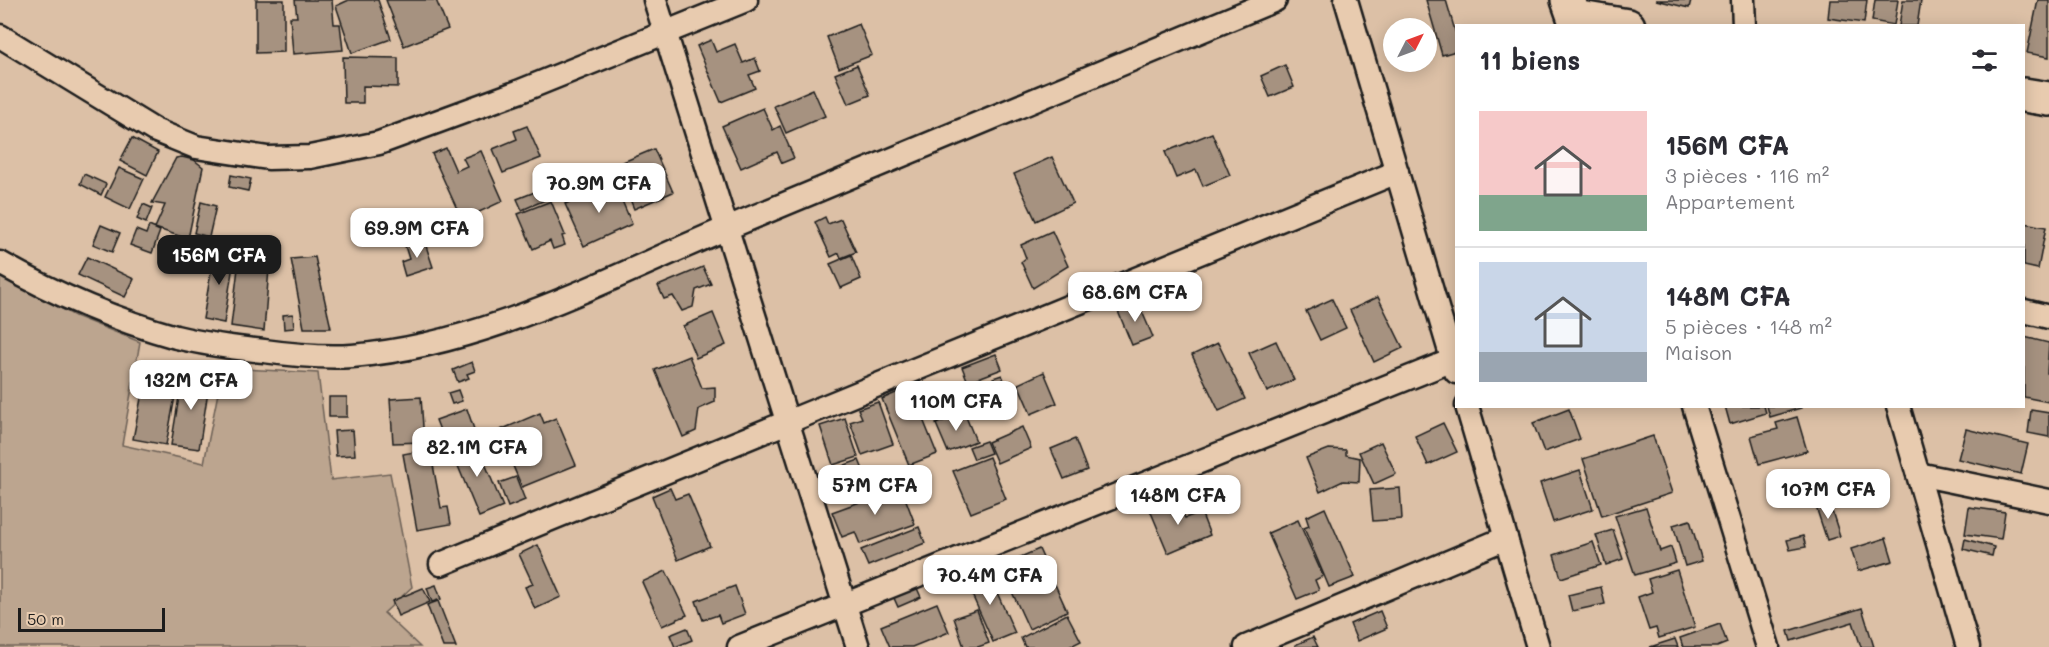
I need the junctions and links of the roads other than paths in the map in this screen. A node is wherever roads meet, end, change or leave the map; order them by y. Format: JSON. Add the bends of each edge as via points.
{"nodes":[{"id":1,"x":655,"y":0,"type":"edge"},
{"id":2,"x":746,"y":0,"type":"edge"},
{"id":3,"x":1275,"y":0,"type":"edge"},
{"id":4,"x":1346,"y":0,"type":"edge"},
{"id":5,"x":1743,"y":0,"type":"edge"},
{"id":6,"x":1573,"y":14,"type":"edge"},
{"id":7,"x":1619,"y":24,"type":"edge"},
{"id":8,"x":1744,"y":24,"type":"edge"},
{"id":9,"x":666,"y":33,"type":"junction"},
{"id":10,"x":0,"y":36,"type":"edge"},
{"id":11,"x":2025,"y":95,"type":"edge"},
{"id":12,"x":2049,"y":99,"type":"edge"},
{"id":13,"x":1397,"y":172,"type":"junction"},
{"id":14,"x":727,"y":228,"type":"junction"},
{"id":15,"x":0,"y":263,"type":"edge"},
{"id":16,"x":2025,"y":311,"type":"edge"},
{"id":17,"x":2049,"y":317,"type":"edge"},
{"id":18,"x":1455,"y":366,"type":"edge"},
{"id":19,"x":1468,"y":408,"type":"edge"},
{"id":20,"x":1695,"y":408,"type":"edge"},
{"id":21,"x":1899,"y":408,"type":"edge"},
{"id":22,"x":788,"y":423,"type":"junction"},
{"id":23,"x":1918,"y":474,"type":"junction"},
{"id":24,"x":2049,"y":501,"type":"edge"},
{"id":25,"x":1506,"y":538,"type":"junction"},
{"id":26,"x":441,"y":564,"type":"dead end"},
{"id":27,"x":845,"y":605,"type":"junction"},
{"id":28,"x":739,"y":647,"type":"edge"},
{"id":29,"x":858,"y":647,"type":"edge"},
{"id":30,"x":1246,"y":647,"type":"edge"},
{"id":31,"x":1538,"y":647,"type":"edge"},
{"id":32,"x":1768,"y":647,"type":"edge"},
{"id":33,"x":1968,"y":647,"type":"edge"}],
"edges":[{"from":1,"to":9,"type":"street"},
{"from":2,"to":9,"type":"street"},
{"from":3,"to":14,"type":"street"},
{"from":4,"to":13,"type":"street"},
{"from":5,"to":8,"type":"street"},
{"from":6,"to":7,"type":"street"},
{"from":9,"to":10,"type":"street","via":[[379,143],[310,157],[268,158],[196,147],[154,130]]},
{"from":9,"to":14,"type":"street"},
{"from":11,"to":12,"type":"street"},
{"from":13,"to":18,"type":"street"},
{"from":13,"to":22,"type":"street"},
{"from":14,"to":15,"type":"street","via":[[522,317],[401,351],[348,356],[295,355],[177,337],[72,299]]},
{"from":14,"to":22,"type":"street"},
{"from":16,"to":17,"type":"street"},
{"from":18,"to":27,"type":"street"},
{"from":19,"to":25,"type":"street"},
{"from":20,"to":32,"type":"street"},
{"from":21,"to":23,"type":"street"},
{"from":22,"to":26,"type":"street"},
{"from":22,"to":27,"type":"street"},
{"from":23,"to":24,"type":"street"},
{"from":23,"to":33,"type":"street"},
{"from":25,"to":30,"type":"street"},
{"from":25,"to":31,"type":"street"},
{"from":27,"to":28,"type":"street"},
{"from":27,"to":29,"type":"street"}]}
